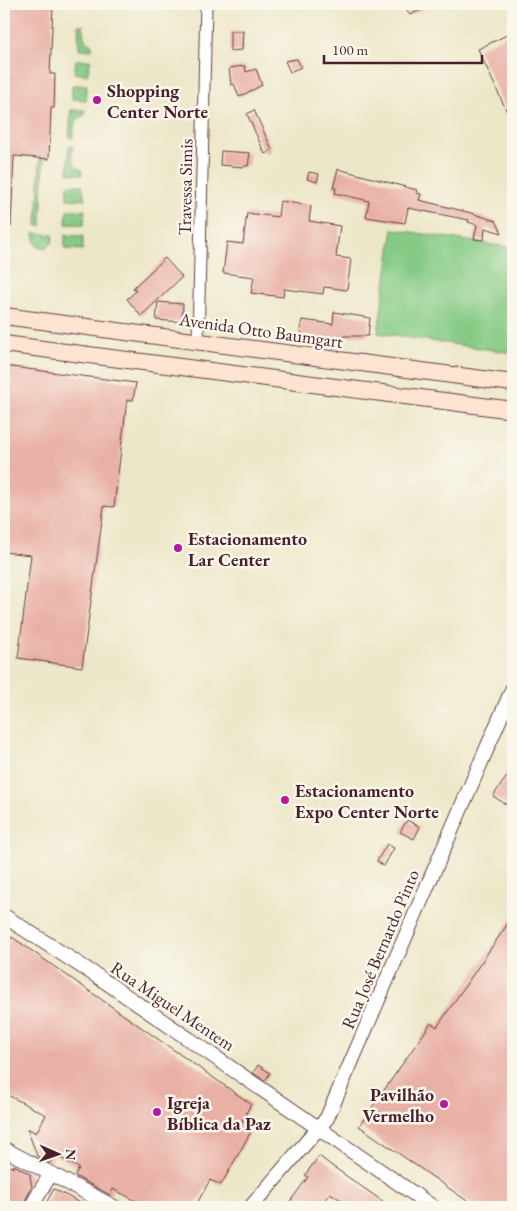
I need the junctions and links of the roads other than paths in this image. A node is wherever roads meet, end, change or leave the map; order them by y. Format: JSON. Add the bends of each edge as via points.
{"nodes":[{"id":1,"x":206,"y":4,"type":"edge"},
{"id":2,"x":4,"y":316,"type":"edge"},
{"id":3,"x":198,"y":341,"type":"junction"},
{"id":4,"x":4,"y":344,"type":"edge"},
{"id":5,"x":496,"y":381,"type":"junction"},
{"id":6,"x":513,"y":383,"type":"edge"},
{"id":7,"x":492,"y":407,"type":"junction"},
{"id":8,"x":513,"y":410,"type":"edge"},
{"id":9,"x":513,"y":688,"type":"edge"},
{"id":10,"x":4,"y":916,"type":"edge"},
{"id":11,"x":319,"y":1128,"type":"junction"},
{"id":12,"x":4,"y":1149,"type":"edge"},
{"id":13,"x":50,"y":1174,"type":"junction"},
{"id":14,"x":32,"y":1207,"type":"edge"},
{"id":15,"x":114,"y":1207,"type":"edge"},
{"id":16,"x":251,"y":1207,"type":"edge"},
{"id":17,"x":433,"y":1207,"type":"edge"}],
"edges":[{"from":1,"to":3,"type":"street","name":"Travessa Simis"},
{"from":2,"to":3,"type":"main road","name":"Avenida Otto Baumgart"},
{"from":3,"to":5,"type":"main road","name":"Avenida Otto Baumgart"},
{"from":4,"to":7,"type":"main road"},
{"from":5,"to":6,"type":"main road","name":"Avenida Otto Baumgart"},
{"from":5,"to":7,"type":"main road","via":[[500,394]]},
{"from":7,"to":8,"type":"main road"},
{"from":9,"to":11,"type":"street","name":"Rua José Bernardo Pinto","via":[[327,1118]]},
{"from":10,"to":11,"type":"street","name":"Rua Miguel Mentem"},
{"from":11,"to":16,"type":"street","name":"Rua José Bernardo Pinto"},
{"from":11,"to":17,"type":"street","name":"Rua Miguel Mentem"},
{"from":12,"to":13,"type":"street"},
{"from":13,"to":14,"type":"street"},
{"from":13,"to":15,"type":"street"}]}
